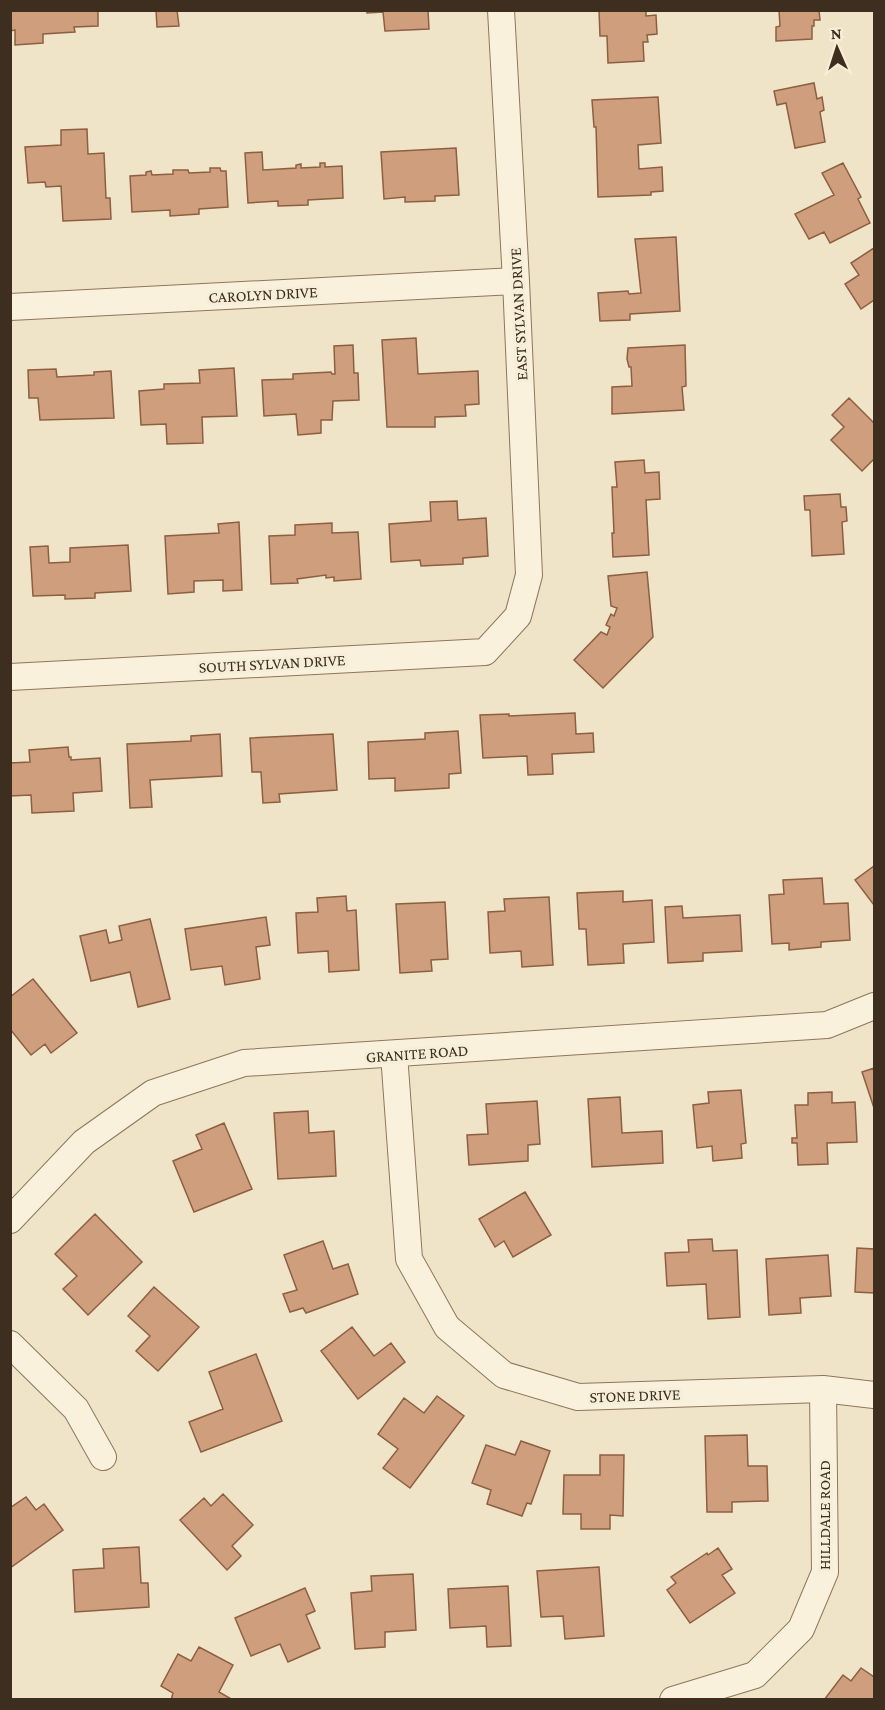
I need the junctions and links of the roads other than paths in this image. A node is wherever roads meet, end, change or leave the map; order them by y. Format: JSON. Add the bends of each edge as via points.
{"nodes":[{"id":1,"x":501,"y":10,"type":"edge"},
{"id":2,"x":516,"y":281,"type":"junction"},
{"id":3,"x":10,"y":307,"type":"edge"},
{"id":4,"x":518,"y":616,"type":"joint"},
{"id":5,"x":10,"y":677,"type":"edge"},
{"id":6,"x":874,"y":1006,"type":"edge"},
{"id":7,"x":394,"y":1054,"type":"junction"},
{"id":8,"x":10,"y":1220,"type":"edge"},
{"id":9,"x":10,"y":1344,"type":"edge"},
{"id":10,"x":823,"y":1389,"type":"junction"},
{"id":11,"x":874,"y":1395,"type":"edge"},
{"id":12,"x":103,"y":1457,"type":"dead end"},
{"id":13,"x":673,"y":1700,"type":"edge"}],
"edges":[{"from":1,"to":2,"type":"street","name":"EAST SYLVAN DRIVE"},
{"from":2,"to":3,"type":"street","name":"CAROLYN DRIVE"},
{"from":2,"to":4,"type":"street","name":"EAST SYLVAN DRIVE","via":[[529,576]]},
{"from":4,"to":5,"type":"street","name":"SOUTH SYLVAN DRIVE","via":[[485,652]]},
{"from":6,"to":7,"type":"street","name":"GRANITE ROAD","via":[[827,1025]]},
{"from":7,"to":8,"type":"street","name":"GRANITE ROAD","via":[[244,1063],[153,1093],[84,1142]]},
{"from":7,"to":10,"type":"street","name":"STONE DRIVE","via":[[409,1258],[447,1327],[504,1375],[578,1397]]},
{"from":9,"to":12,"type":"street","via":[[76,1409]]},
{"from":10,"to":11,"type":"street","name":"STONE DRIVE"},
{"from":10,"to":13,"type":"street","name":"HILLDALE ROAD","via":[[825,1572],[801,1629],[755,1675]]}]}
